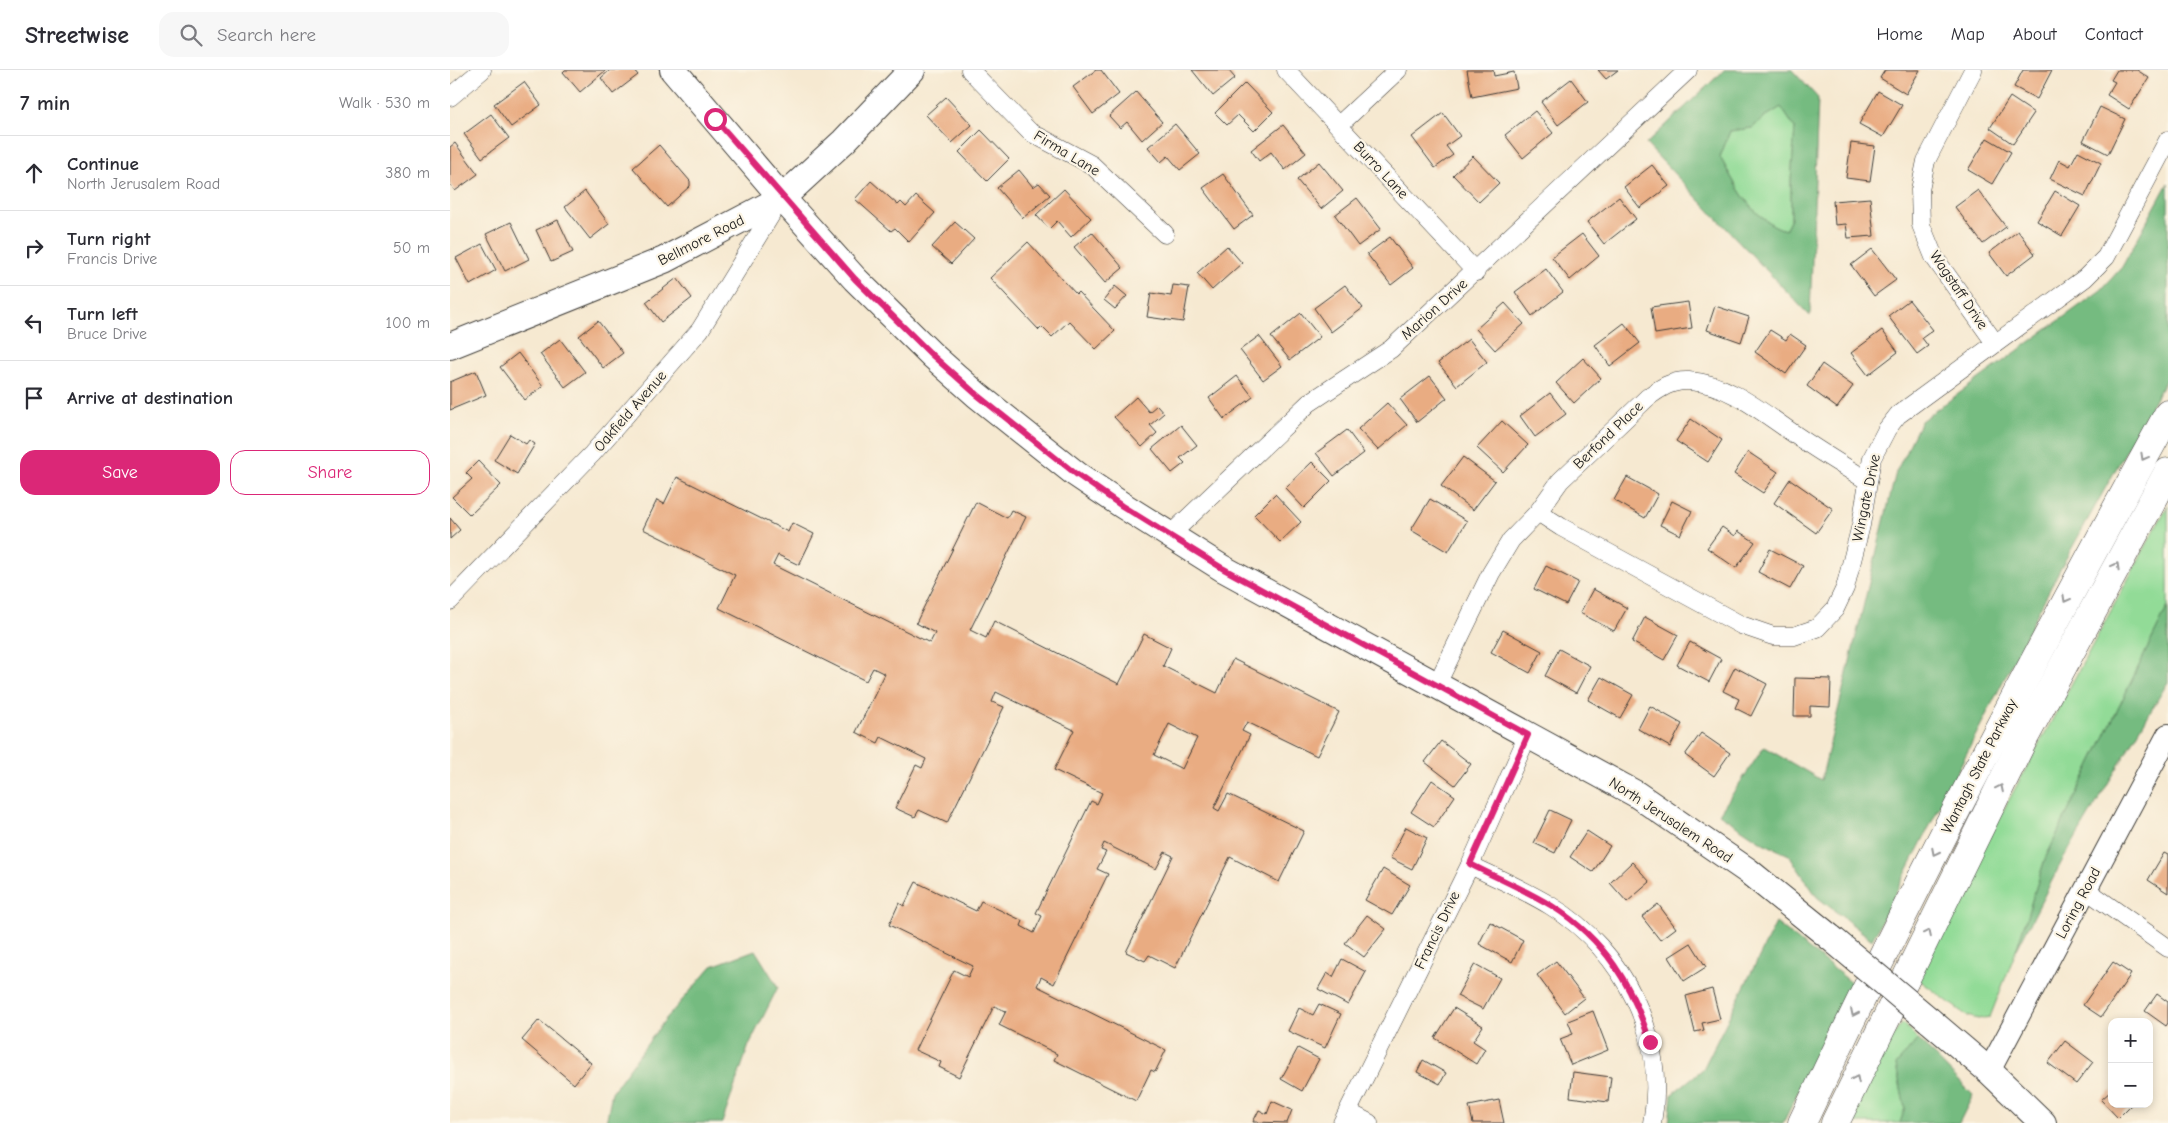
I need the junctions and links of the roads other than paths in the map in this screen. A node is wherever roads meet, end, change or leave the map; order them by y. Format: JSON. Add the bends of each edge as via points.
{"nodes":[{"id":1,"x":482,"y":70,"type":"edge"},
{"id":2,"x":673,"y":70,"type":"edge"},
{"id":3,"x":912,"y":70,"type":"edge"},
{"id":4,"x":970,"y":70,"type":"edge"},
{"id":5,"x":1286,"y":70,"type":"edge"},
{"id":6,"x":1398,"y":70,"type":"edge"},
{"id":7,"x":1688,"y":70,"type":"edge"},
{"id":8,"x":1973,"y":70,"type":"edge"},
{"id":9,"x":450,"y":97,"type":"edge"},
{"id":10,"x":1339,"y":125,"type":"junction"},
{"id":11,"x":2168,"y":140,"type":"edge"},
{"id":12,"x":782,"y":198,"type":"junction"},
{"id":13,"x":1165,"y":234,"type":"dead end"},
{"id":14,"x":1476,"y":272,"type":"junction"},
{"id":15,"x":1995,"y":343,"type":"junction"},
{"id":16,"x":450,"y":346,"type":"edge"},
{"id":17,"x":2168,"y":414,"type":"edge"},
{"id":18,"x":2168,"y":472,"type":"edge"},
{"id":19,"x":1868,"y":481,"type":"junction"},
{"id":20,"x":1538,"y":512,"type":"junction"},
{"id":21,"x":1170,"y":536,"type":"junction"},
{"id":22,"x":450,"y":601,"type":"edge"},
{"id":23,"x":1436,"y":686,"type":"junction"},
{"id":24,"x":1528,"y":735,"type":"junction"},
{"id":25,"x":2168,"y":735,"type":"edge"},
{"id":26,"x":1470,"y":864,"type":"junction"},
{"id":27,"x":2085,"y":889,"type":"junction"},
{"id":28,"x":2168,"y":948,"type":"edge"},
{"id":29,"x":1989,"y":1071,"type":"junction"},
{"id":30,"x":1345,"y":1118,"type":"edge"},
{"id":31,"x":1369,"y":1123,"type":"edge"},
{"id":32,"x":1652,"y":1123,"type":"edge"},
{"id":33,"x":1802,"y":1123,"type":"edge"},
{"id":34,"x":1835,"y":1123,"type":"edge"},
{"id":35,"x":2043,"y":1123,"type":"edge"}],
"edges":[{"from":1,"to":9,"type":"street"},
{"from":2,"to":12,"type":"main road","name":"North Jerusalem Road"},
{"from":3,"to":12,"type":"main road","name":"Bellmore Road","via":[[844,141]]},
{"from":4,"to":13,"type":"street","name":"Firma Lane","via":[[1030,132],[1092,165]]},
{"from":5,"to":10,"type":"street","name":"Burro Lane"},
{"from":6,"to":10,"type":"street"},
{"from":7,"to":14,"type":"street","name":"Marion Drive"},
{"from":8,"to":15,"type":"street","name":"Wagstaff Drive","via":[[1926,161],[1920,190],[1921,225],[1934,257]]},
{"from":10,"to":14,"type":"street","name":"Burro Lane"},
{"from":11,"to":15,"type":"street","name":"Wingate Drive","via":[[2106,257],[2085,278]]},
{"from":12,"to":16,"type":"main road","name":"Bellmore Road","via":[[664,260]]},
{"from":12,"to":21,"type":"main road","name":"North Jerusalem Road","via":[[855,279],[971,390],[1076,474]]},
{"from":12,"to":22,"type":"street","name":"Oakfield Avenue","via":[[700,330],[592,454]]},
{"from":14,"to":21,"type":"street","name":"Marion Drive","via":[[1391,349],[1309,403]]},
{"from":15,"to":19,"type":"street","name":"Wingate Drive","via":[[1898,415],[1872,458]]},
{"from":17,"to":33,"type":"highway","name":"Wantagh State Parkway","one_way":true,"via":[[1992,742],[1855,1010]]},
{"from":34,"to":18,"type":"highway","name":"Wantagh State Parkway","one_way":true,"via":[[2023,740]]},
{"from":19,"to":20,"type":"street","name":"Berfond Place","via":[[1738,397],[1710,384],[1688,381],[1660,388],[1647,398],[1560,482]]},
{"from":19,"to":20,"type":"street","name":"Wingate Drive","via":[[1859,534],[1845,588],[1835,609],[1817,628],[1794,636],[1773,636],[1741,625]]},
{"from":20,"to":23,"type":"street","name":"Berfond Place","via":[[1511,540],[1491,573]]},
{"from":21,"to":23,"type":"main road","name":"North Jerusalem Road"},
{"from":23,"to":24,"type":"main road","name":"North Jerusalem Road"},
{"from":24,"to":26,"type":"street","name":"Francis Drive"},
{"from":24,"to":29,"type":"main road","name":"North Jerusalem Road","bridge":true,"via":[[1636,794],[1748,871]]},
{"from":25,"to":27,"type":"street","name":"Loring Road"},
{"from":26,"to":30,"type":"street","name":"Francis Drive"},
{"from":26,"to":32,"type":"street","via":[[1551,906],[1580,926],[1602,947],[1623,976],[1641,1012],[1650,1042],[1656,1079]]},
{"from":27,"to":28,"type":"street"},
{"from":27,"to":29,"type":"street","name":"Loring Road"},
{"from":29,"to":35,"type":"main road","name":"North Jerusalem Road"},
{"from":30,"to":31,"type":"street"}]}
